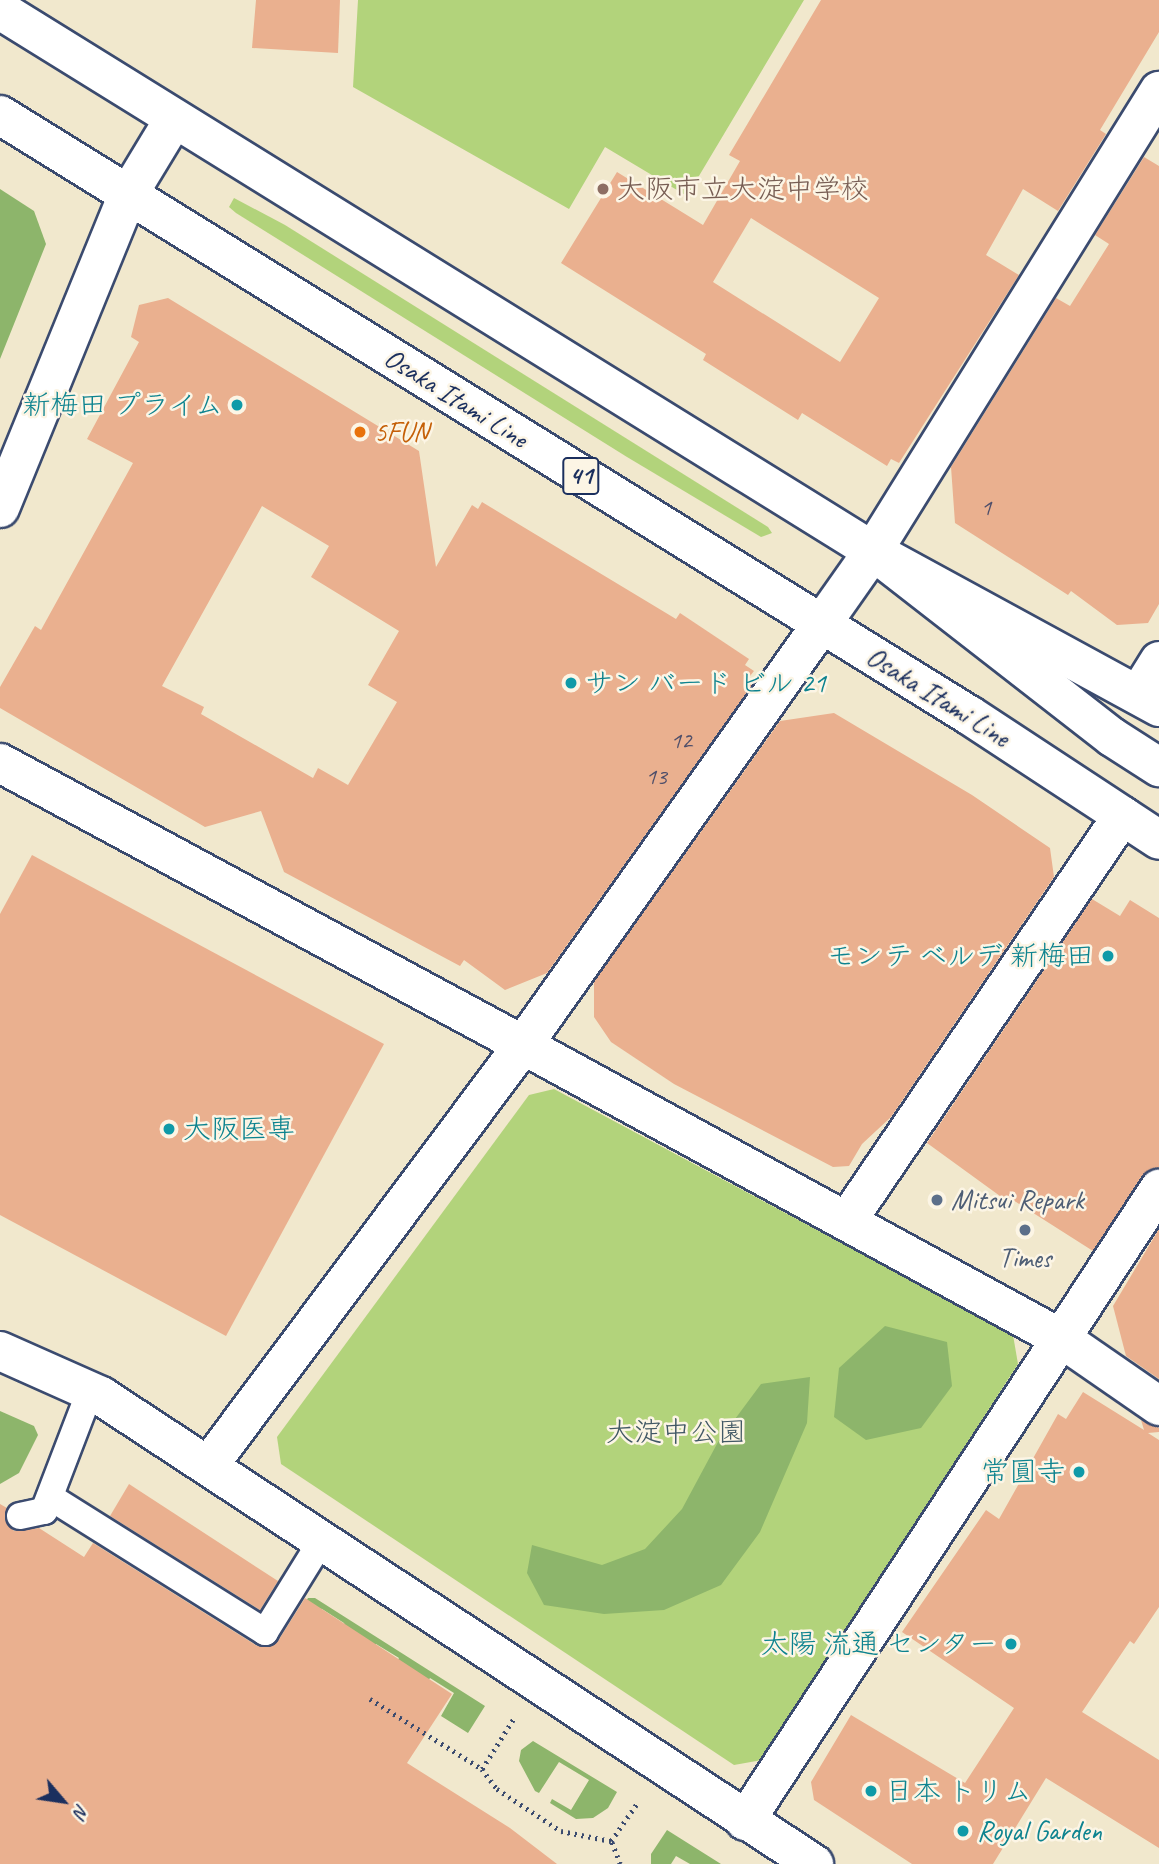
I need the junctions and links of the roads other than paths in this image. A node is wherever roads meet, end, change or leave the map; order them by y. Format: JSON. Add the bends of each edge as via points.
{"nodes":[{"id":1,"x":0,"y":10,"type":"edge"},
{"id":2,"x":1159,"y":91,"type":"edge"},
{"id":3,"x":0,"y":115,"type":"edge"},
{"id":4,"x":174,"y":120,"type":"junction"},
{"id":5,"x":128,"y":195,"type":"junction"},
{"id":6,"x":0,"y":508,"type":"edge"},
{"id":7,"x":873,"y":551,"type":"junction"},
{"id":8,"x":821,"y":625,"type":"junction"},
{"id":9,"x":1159,"y":661,"type":"edge"},
{"id":10,"x":1148,"y":701,"type":"edge"},
{"id":11,"x":0,"y":763,"type":"edge"},
{"id":12,"x":1159,"y":767,"type":"edge"},
{"id":13,"x":1122,"y":816,"type":"junction"},
{"id":14,"x":1159,"y":841,"type":"edge"},
{"id":15,"x":523,"y":1045,"type":"junction"},
{"id":16,"x":1159,"y":1189,"type":"edge"},
{"id":17,"x":847,"y":1221,"type":"junction"},
{"id":18,"x":1062,"y":1339,"type":"junction"},
{"id":19,"x":0,"y":1351,"type":"edge"},
{"id":20,"x":90,"y":1391,"type":"junction"},
{"id":21,"x":1159,"y":1406,"type":"edge"},
{"id":22,"x":209,"y":1465,"type":"junction"},
{"id":23,"x":50,"y":1497,"type":"junction"},
{"id":24,"x":20,"y":1516,"type":"dead end"},
{"id":25,"x":322,"y":1540,"type":"junction"},
{"id":26,"x":746,"y":1821,"type":"junction"},
{"id":27,"x":814,"y":1864,"type":"edge"}],
"edges":[{"from":1,"to":4,"type":"main road"},
{"from":2,"to":7,"type":"main road"},
{"from":3,"to":5,"type":"main road","name":"Osaka Itami Line","number":"41"},
{"from":4,"to":5,"type":"main road"},
{"from":4,"to":7,"type":"main road"},
{"from":5,"to":6,"type":"main road"},
{"from":5,"to":8,"type":"main road","name":"Osaka Itami Line","number":"41"},
{"from":7,"to":8,"type":"main road"},
{"from":7,"to":10,"type":"main road"},
{"from":7,"to":12,"type":"main road","via":[[1112,737]]},
{"from":8,"to":13,"type":"main road","name":"Osaka Itami Line","number":"41"},
{"from":8,"to":15,"type":"main road"},
{"from":9,"to":10,"type":"main road"},
{"from":11,"to":15,"type":"main road"},
{"from":13,"to":14,"type":"main road","name":"Osaka Itami Line","number":"41"},
{"from":13,"to":17,"type":"main road"},
{"from":15,"to":17,"type":"main road"},
{"from":15,"to":22,"type":"main road"},
{"from":16,"to":18,"type":"main road"},
{"from":17,"to":18,"type":"main road"},
{"from":18,"to":21,"type":"main road"},
{"from":18,"to":26,"type":"main road"},
{"from":19,"to":20,"type":"main road"},
{"from":20,"to":22,"type":"main road"},
{"from":20,"to":23,"type":"lane"},
{"from":22,"to":25,"type":"main road"},
{"from":23,"to":24,"type":"lane","via":[[44,1511]]},
{"from":23,"to":25,"type":"lane","via":[[265,1632]]},
{"from":25,"to":26,"type":"main road"},
{"from":26,"to":27,"type":"main road"}]}
